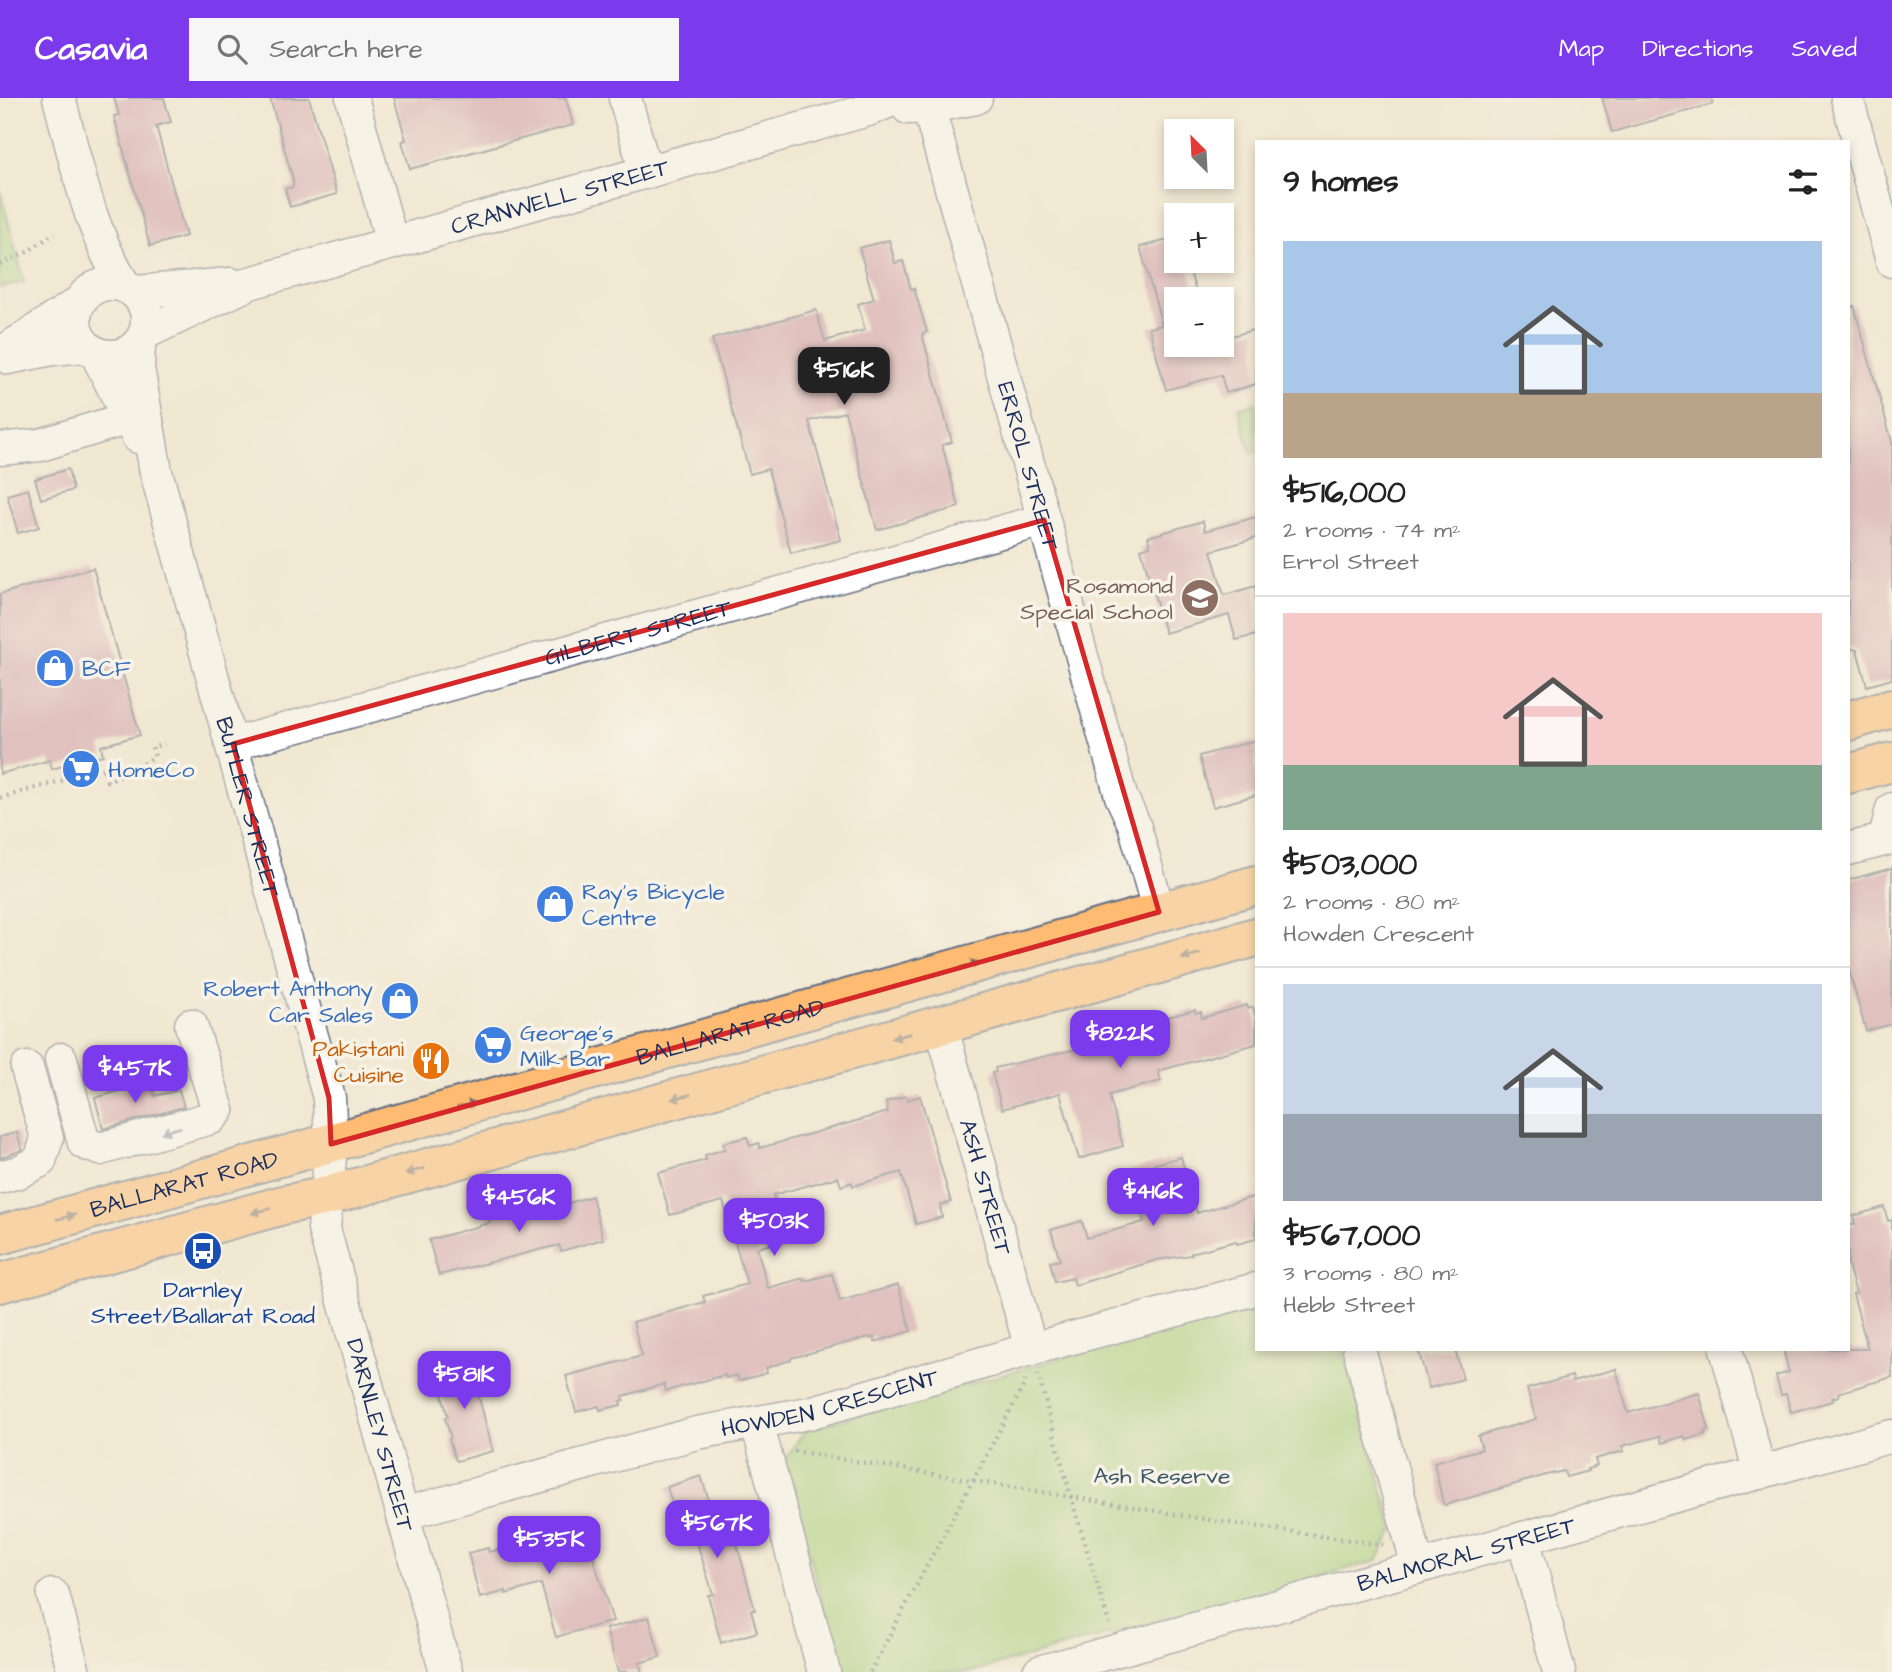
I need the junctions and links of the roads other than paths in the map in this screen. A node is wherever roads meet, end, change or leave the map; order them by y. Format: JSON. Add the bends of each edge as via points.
{"nodes":[{"id":1,"x":59,"y":98,"type":"edge"},
{"id":2,"x":352,"y":98,"type":"edge"},
{"id":3,"x":625,"y":98,"type":"edge"},
{"id":4,"x":897,"y":98,"type":"edge"},
{"id":5,"x":1847,"y":98,"type":"edge"},
{"id":6,"x":971,"y":99,"type":"edge"},
{"id":7,"x":927,"y":102,"type":"edge"},
{"id":8,"x":868,"y":110,"type":"junction"},
{"id":9,"x":646,"y":173,"type":"junction"},
{"id":10,"x":84,"y":189,"type":"junction"},
{"id":11,"x":392,"y":243,"type":"junction"},
{"id":12,"x":1892,"y":261,"type":"edge"},
{"id":13,"x":250,"y":283,"type":"junction"},
{"id":14,"x":130,"y":289,"type":"junction"},
{"id":15,"x":82,"y":299,"type":"junction"},
{"id":16,"x":142,"y":338,"type":"junction"},
{"id":17,"x":91,"y":350,"type":"junction"},
{"id":18,"x":0,"y":354,"type":"edge"},
{"id":19,"x":0,"y":360,"type":"edge"},
{"id":20,"x":137,"y":416,"type":"junction"},
{"id":21,"x":0,"y":449,"type":"edge"},
{"id":22,"x":1044,"y":520,"type":"junction"},
{"id":23,"x":1892,"y":708,"type":"edge"},
{"id":24,"x":1850,"y":720,"type":"edge"},
{"id":25,"x":233,"y":744,"type":"junction"},
{"id":26,"x":1892,"y":762,"type":"edge"},
{"id":27,"x":1850,"y":773,"type":"edge"},
{"id":28,"x":1892,"y":809,"type":"edge"},
{"id":29,"x":1889,"y":839,"type":"edge"},
{"id":30,"x":1850,"y":849,"type":"edge"},
{"id":31,"x":1255,"y":885,"type":"edge"},
{"id":32,"x":1159,"y":912,"type":"junction"},
{"id":33,"x":1255,"y":937,"type":"edge"},
{"id":34,"x":191,"y":1025,"type":"dead end"},
{"id":35,"x":941,"y":1025,"type":"junction"},
{"id":36,"x":61,"y":1059,"type":"dead end"},
{"id":37,"x":18,"y":1071,"type":"dead end"},
{"id":38,"x":331,"y":1143,"type":"junction"},
{"id":39,"x":14,"y":1172,"type":"edge"},
{"id":40,"x":327,"y":1196,"type":"junction"},
{"id":41,"x":0,"y":1235,"type":"edge"},
{"id":42,"x":0,"y":1283,"type":"edge"},
{"id":43,"x":1255,"y":1289,"type":"edge"},
{"id":44,"x":1031,"y":1349,"type":"junction"},
{"id":45,"x":1360,"y":1351,"type":"edge"},
{"id":46,"x":1727,"y":1351,"type":"edge"},
{"id":47,"x":757,"y":1423,"type":"junction"},
{"id":48,"x":1892,"y":1436,"type":"edge"},
{"id":49,"x":1760,"y":1473,"type":"junction"},
{"id":50,"x":403,"y":1514,"type":"junction"},
{"id":51,"x":1523,"y":1538,"type":"junction"},
{"id":52,"x":1418,"y":1567,"type":"junction"},
{"id":53,"x":53,"y":1595,"type":"dead end"},
{"id":54,"x":74,"y":1672,"type":"edge"},
{"id":55,"x":446,"y":1672,"type":"edge"},
{"id":56,"x":824,"y":1672,"type":"edge"},
{"id":57,"x":1039,"y":1672,"type":"edge"},
{"id":58,"x":1559,"y":1672,"type":"edge"}],
"edges":[{"from":1,"to":10,"type":"street"},
{"from":2,"to":11,"type":"street"},
{"from":3,"to":9,"type":"street"},
{"from":4,"to":8,"type":"street","name":"CRANWELL STREET"},
{"from":5,"to":12,"type":"street"},
{"from":6,"to":7,"type":"street","name":"CRANWELL STREET"},
{"from":7,"to":8,"type":"street","name":"CRANWELL STREET"},
{"from":7,"to":22,"type":"street","name":"ERROL STREET"},
{"from":8,"to":9,"type":"street","name":"CRANWELL STREET"},
{"from":9,"to":11,"type":"street","name":"CRANWELL STREET"},
{"from":10,"to":14,"type":"street","via":[[108,255]]},
{"from":10,"to":15,"type":"street","via":[[89,264]]},
{"from":11,"to":13,"type":"street","name":"CRANWELL STREET"},
{"from":13,"to":14,"type":"street","name":"CRANWELL STREET"},
{"from":13,"to":16,"type":"street","name":"CRANWELL STREET"},
{"from":14,"to":15,"type":"street","via":[[103,284]]},
{"from":14,"to":16,"type":"street","via":[[147,310]]},
{"from":15,"to":17,"type":"street","via":[[75,324],[78,336]]},
{"from":15,"to":18,"type":"street"},
{"from":16,"to":17,"type":"street","via":[[120,355]]},
{"from":16,"to":20,"type":"street","name":"BUTLER STREET"},
{"from":17,"to":19,"type":"street","via":[[52,349]]},
{"from":17,"to":20,"type":"street","name":"BUTLER STREET"},
{"from":20,"to":21,"type":"street","via":[[40,445]]},
{"from":20,"to":25,"type":"street","name":"BUTLER STREET"},
{"from":22,"to":25,"type":"street","name":"GILBERT STREET"},
{"from":22,"to":32,"type":"street","name":"ERROL STREET","via":[[1121,796],[1134,824]]},
{"from":23,"to":24,"type":"highway"},
{"from":25,"to":38,"type":"street","name":"BUTLER STREET","via":[[329,1098]]},
{"from":26,"to":27,"type":"highway"},
{"from":28,"to":29,"type":"street"},
{"from":29,"to":30,"type":"street"},
{"from":31,"to":32,"type":"highway","name":"BALLARAT ROAD"},
{"from":38,"to":32,"type":"highway","name":"BALLARAT ROAD","one_way":true},
{"from":33,"to":35,"type":"highway","name":"BALLARAT ROAD","one_way":true},
{"from":34,"to":36,"type":"street","one_way":true,"via":[[218,1110],[211,1118],[100,1149],[84,1143]]},
{"from":35,"to":40,"type":"highway","name":"BALLARAT ROAD","one_way":true},
{"from":35,"to":44,"type":"street","name":"ASH STREET"},
{"from":37,"to":39,"type":"street","via":[[47,1138],[40,1161]]},
{"from":38,"to":40,"type":"street","name":"BUTLER STREET"},
{"from":41,"to":38,"type":"highway","name":"BALLARAT ROAD","one_way":true},
{"from":40,"to":42,"type":"highway","name":"BALLARAT ROAD","one_way":true},
{"from":40,"to":50,"type":"street","name":"DARNLEY STREET","via":[[324,1228]]},
{"from":43,"to":44,"type":"street","name":"HOWDEN CRESCENT"},
{"from":44,"to":47,"type":"street","name":"HOWDEN CRESCENT","via":[[809,1413]]},
{"from":45,"to":52,"type":"street"},
{"from":46,"to":49,"type":"street"},
{"from":47,"to":50,"type":"street","name":"HOWDEN CRESCENT","via":[[697,1433]]},
{"from":47,"to":56,"type":"street"},
{"from":48,"to":49,"type":"street","name":"BALMORAL STREET"},
{"from":49,"to":51,"type":"street","name":"BALMORAL STREET"},
{"from":50,"to":55,"type":"street","name":"DARNLEY STREET"},
{"from":51,"to":52,"type":"street","name":"BALMORAL STREET"},
{"from":51,"to":58,"type":"street"},
{"from":52,"to":57,"type":"street","name":"BALMORAL STREET"},
{"from":53,"to":54,"type":"street"}]}
